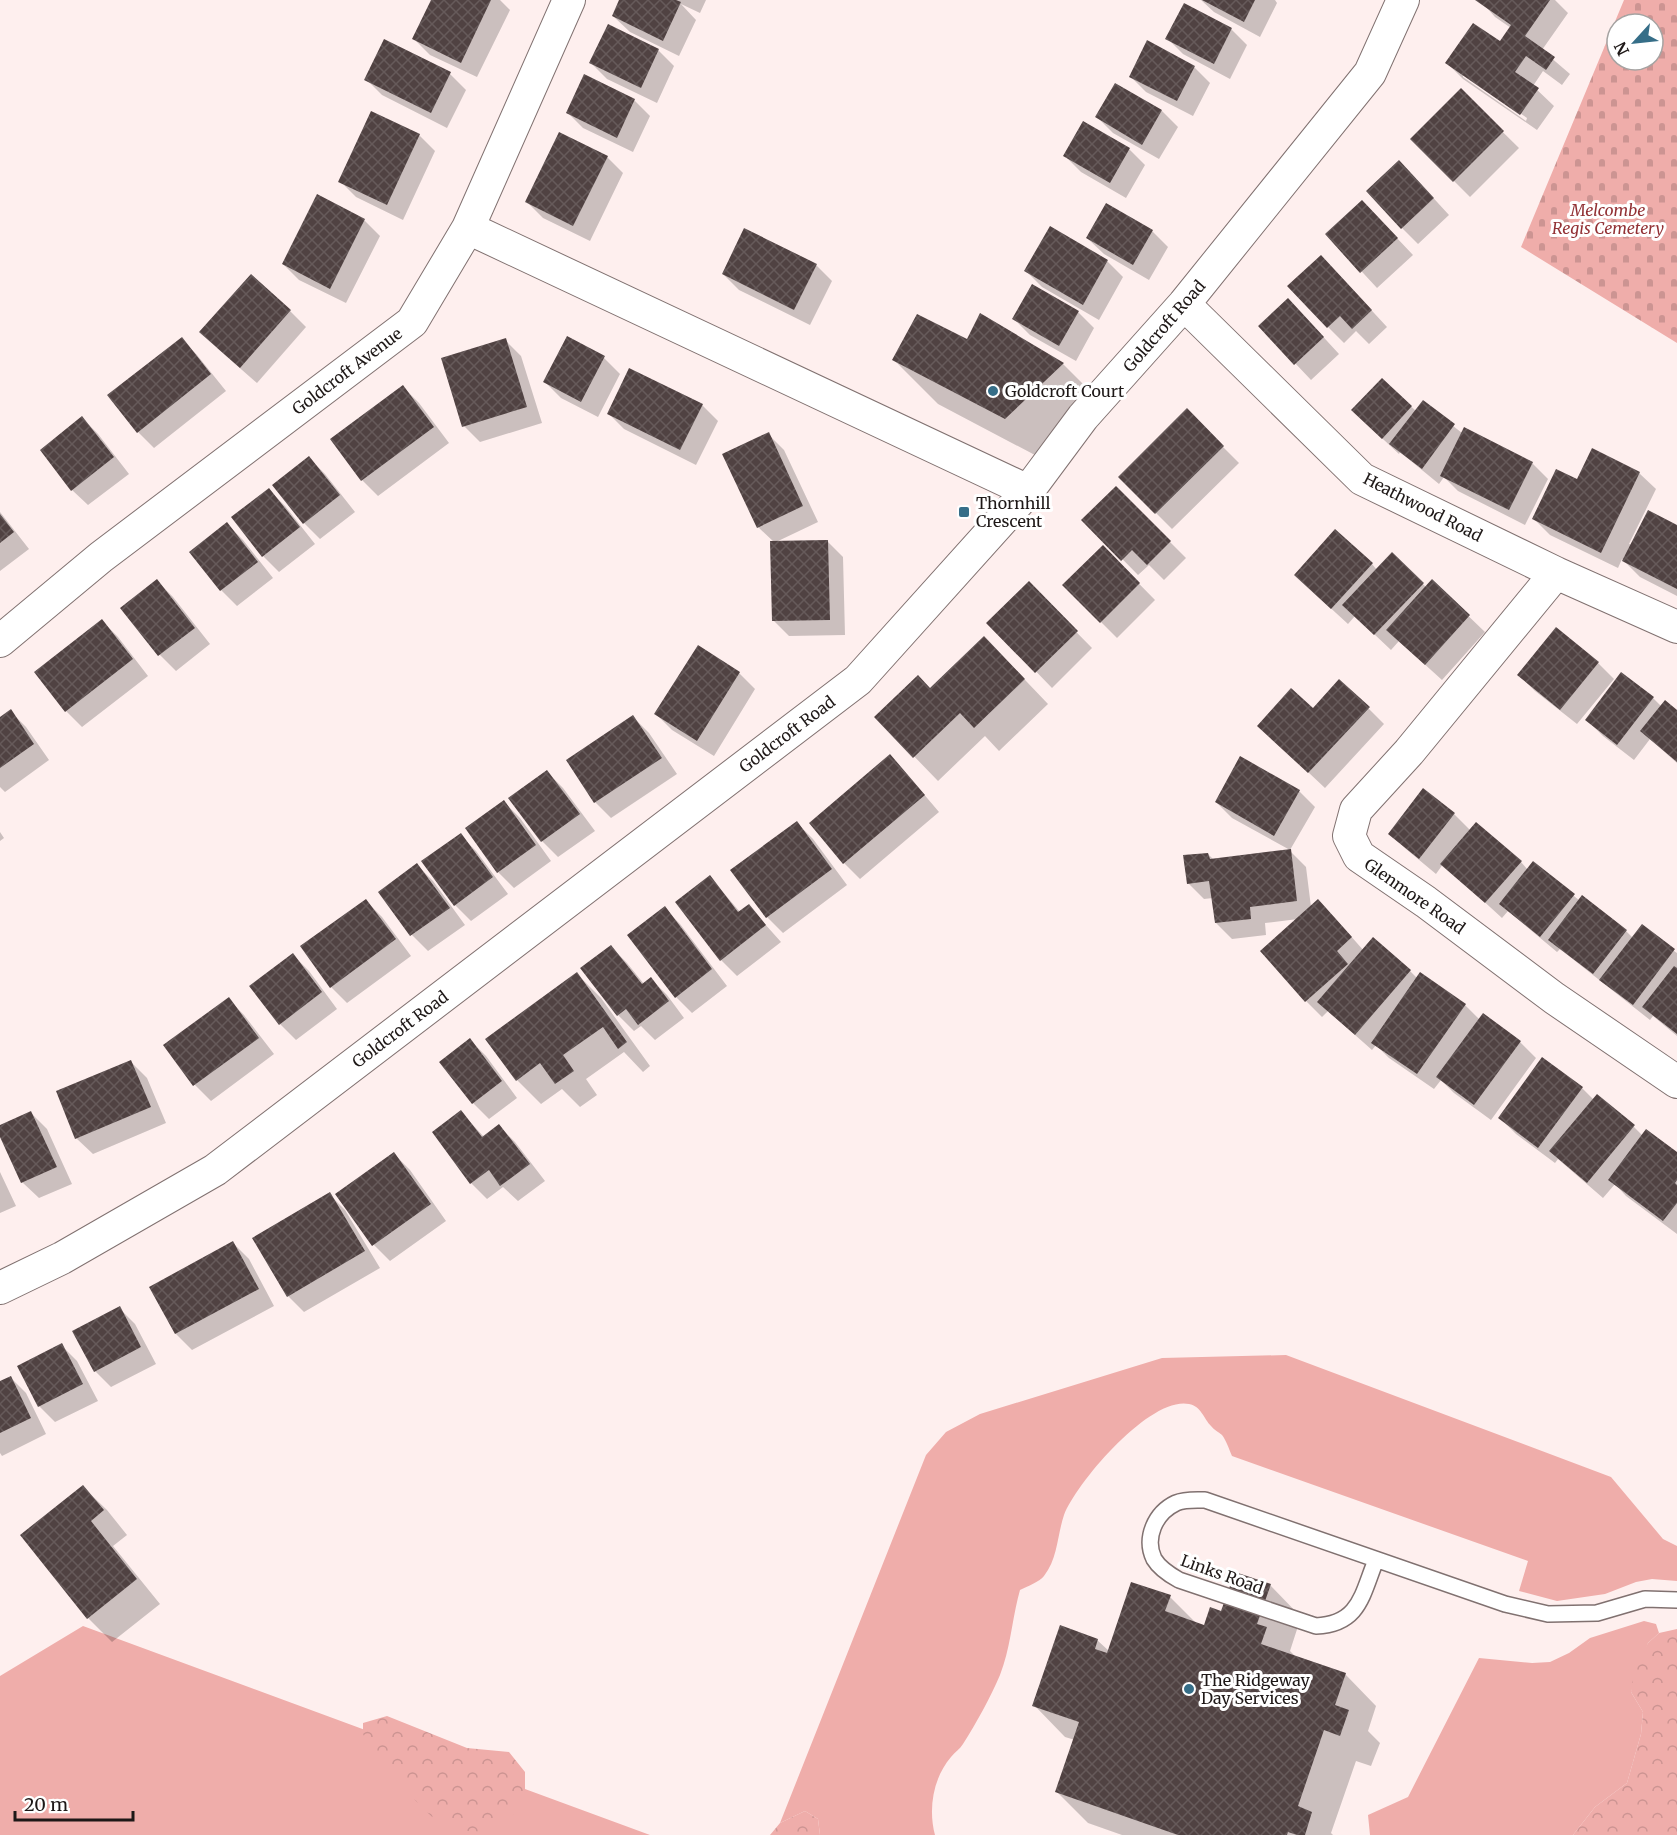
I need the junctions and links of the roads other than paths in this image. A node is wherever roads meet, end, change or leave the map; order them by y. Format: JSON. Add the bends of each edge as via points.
{"nodes":[{"id":1,"x":569,"y":0,"type":"edge"},
{"id":2,"x":1402,"y":0,"type":"edge"},
{"id":3,"x":468,"y":228,"type":"junction"},
{"id":4,"x":1184,"y":304,"type":"junction"},
{"id":5,"x":1028,"y":491,"type":"junction"},
{"id":6,"x":1556,"y":573,"type":"junction"},
{"id":7,"x":1677,"y":627,"type":"edge"},
{"id":8,"x":0,"y":641,"type":"edge"},
{"id":9,"x":1677,"y":1082,"type":"edge"},
{"id":10,"x":0,"y":1288,"type":"edge"},
{"id":11,"x":1377,"y":1560,"type":"junction"},
{"id":12,"x":1677,"y":1600,"type":"edge"}],
"edges":[{"from":1,"to":3,"type":"street","name":"Goldcroft Avenue"},
{"from":2,"to":4,"type":"street","name":"Goldcroft Road","via":[[1370,73]]},
{"from":3,"to":5,"type":"street"},
{"from":3,"to":8,"type":"street","name":"Goldcroft Avenue","via":[[412,322],[101,557]]},
{"from":4,"to":5,"type":"street","name":"Goldcroft Road","via":[[1083,417]]},
{"from":4,"to":6,"type":"street","name":"Heathwood Road","via":[[1362,479]]},
{"from":5,"to":10,"type":"street","name":"Goldcroft Road","via":[[858,680],[215,1170],[62,1258]]},
{"from":6,"to":7,"type":"street","name":"Heathwood Road"},
{"from":6,"to":9,"type":"street","name":"Glenmore Road","via":[[1409,752],[1356,810],[1349,836],[1359,856]]},
{"from":11,"to":11,"type":"lane","name":"Links Road","via":[[1352,1612],[1341,1622],[1316,1626],[1179,1580],[1155,1560],[1150,1546],[1151,1529],[1175,1503],[1205,1500]]},
{"from":11,"to":12,"type":"lane","name":"Links Road","via":[[1505,1604],[1548,1614],[1597,1613],[1645,1599]]}]}
